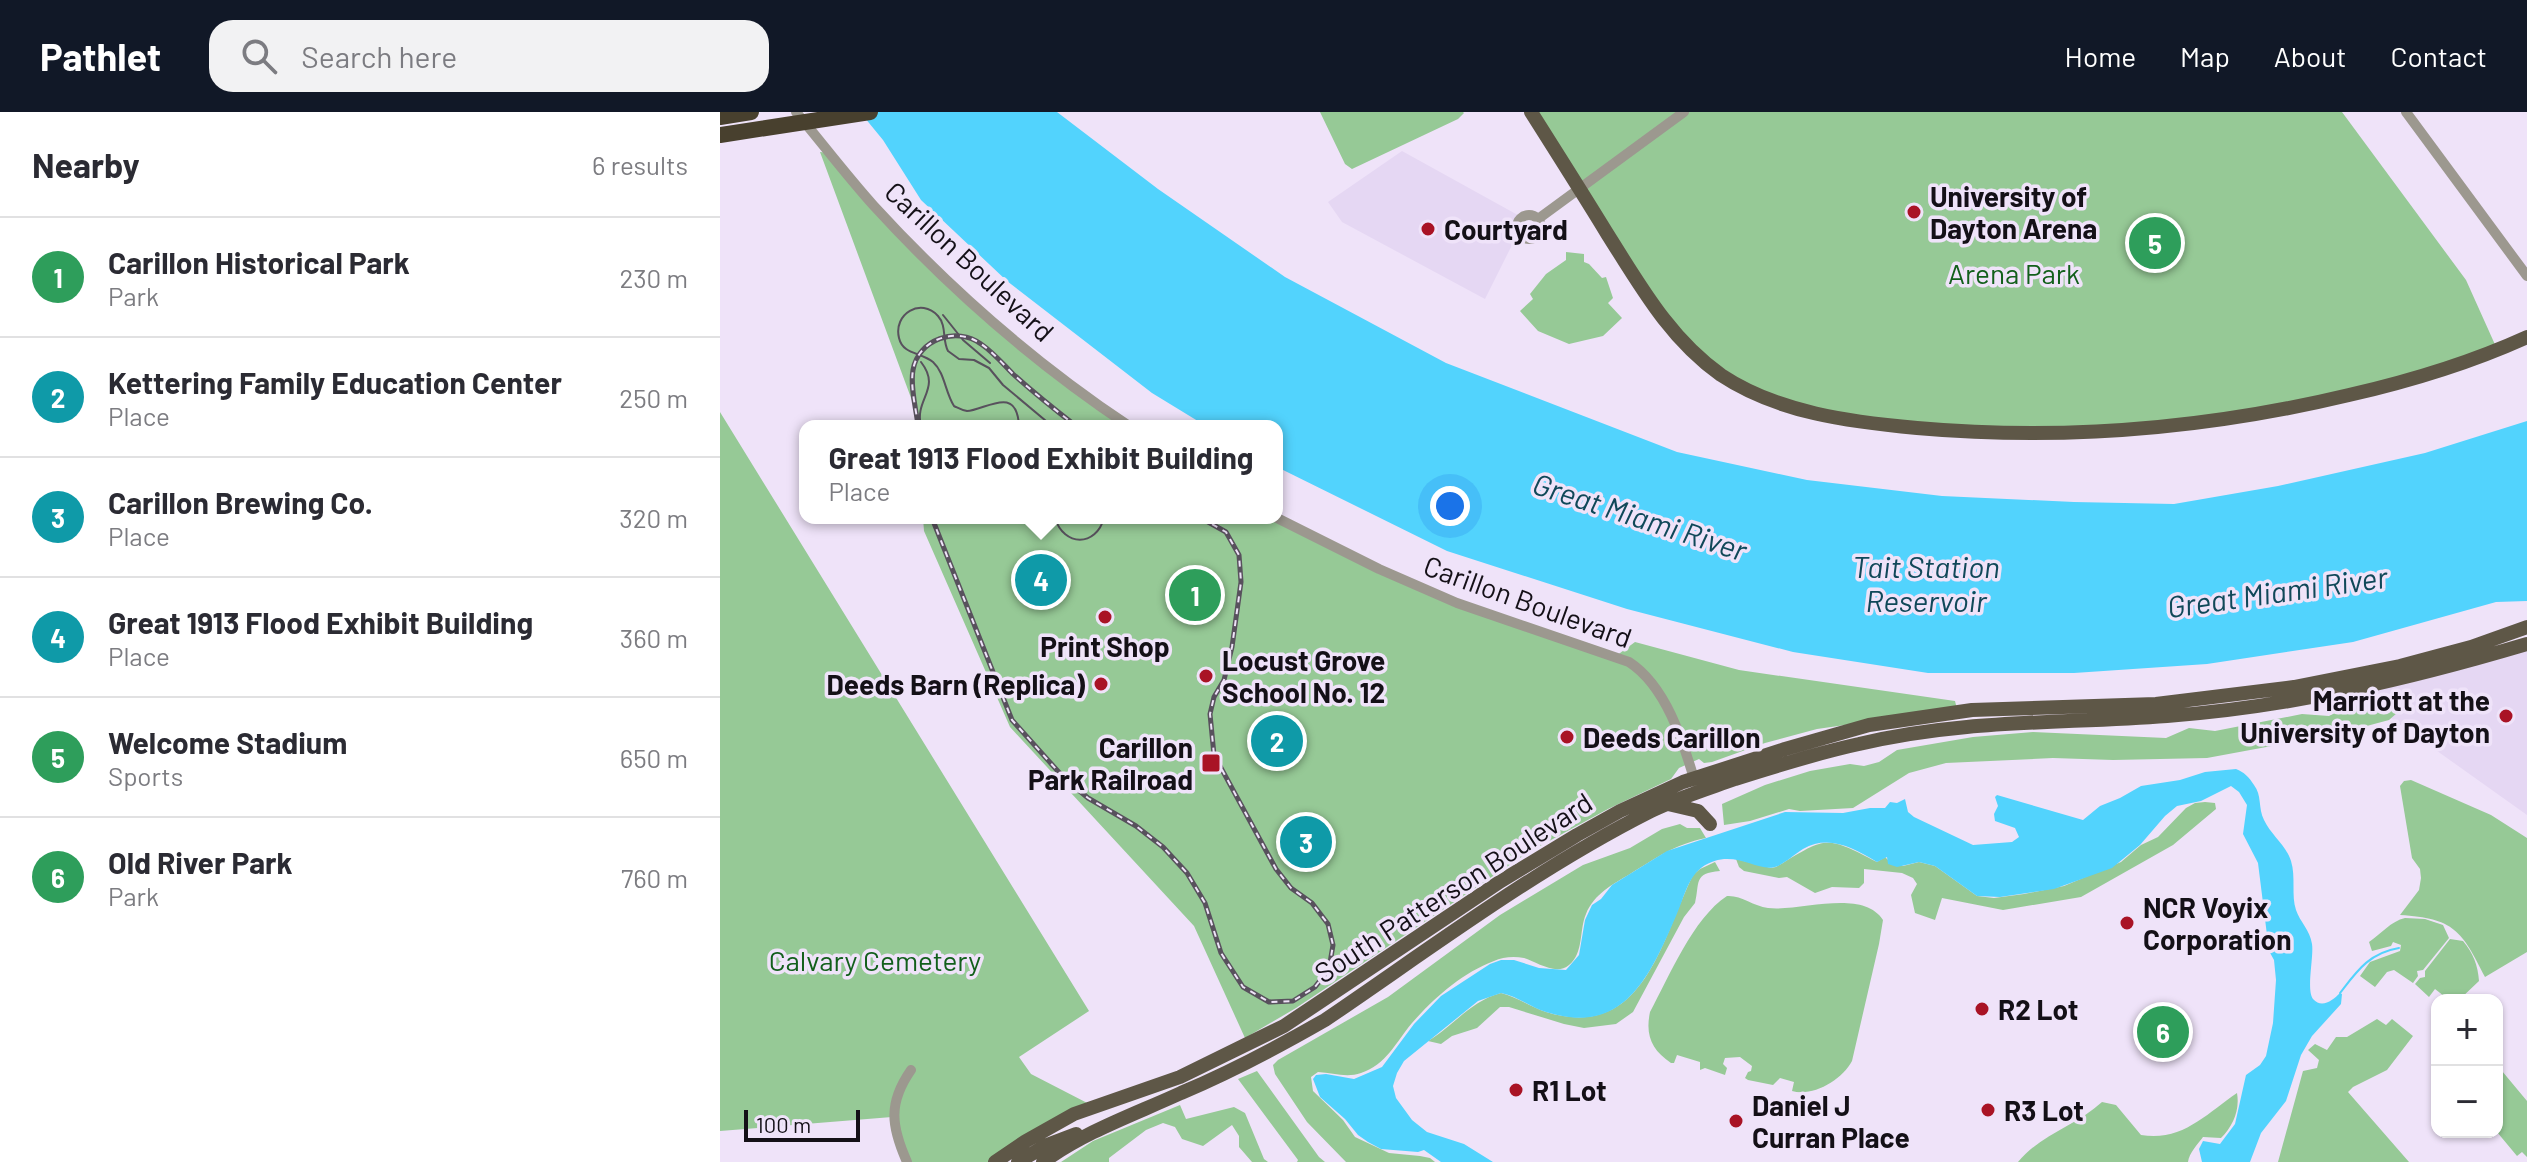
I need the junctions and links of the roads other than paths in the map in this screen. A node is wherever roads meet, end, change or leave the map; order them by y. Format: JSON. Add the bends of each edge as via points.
{"nodes":[{"id":1,"x":751,"y":112,"type":"edge"},
{"id":2,"x":796,"y":112,"type":"edge"},
{"id":3,"x":870,"y":112,"type":"edge"},
{"id":4,"x":1531,"y":112,"type":"edge"},
{"id":5,"x":1684,"y":112,"type":"edge"},
{"id":6,"x":2406,"y":112,"type":"edge"},
{"id":7,"x":720,"y":117,"type":"edge"},
{"id":8,"x":720,"y":135,"type":"edge"},
{"id":9,"x":1579,"y":188,"type":"junction"},
{"id":10,"x":1538,"y":219,"type":"dead end"},
{"id":11,"x":2527,"y":276,"type":"edge"},
{"id":12,"x":2527,"y":337,"type":"edge"},
{"id":13,"x":1121,"y":420,"type":"edge"},
{"id":14,"x":1283,"y":521,"type":"edge"},
{"id":15,"x":2527,"y":627,"type":"edge"},
{"id":16,"x":2527,"y":644,"type":"edge"},
{"id":17,"x":1696,"y":785,"type":"junction"},
{"id":18,"x":1668,"y":804,"type":"junction"},
{"id":19,"x":1710,"y":824,"type":"dead end"},
{"id":20,"x":911,"y":1070,"type":"dead end"},
{"id":21,"x":1088,"y":1133,"type":"junction"},
{"id":22,"x":907,"y":1162,"type":"edge"},
{"id":23,"x":995,"y":1162,"type":"edge"},
{"id":24,"x":1018,"y":1162,"type":"edge"},
{"id":25,"x":1043,"y":1162,"type":"edge"}],
"edges":[{"from":1,"to":7,"type":"highway"},
{"from":2,"to":13,"type":"street","name":"Carillon Boulevard","via":[[872,204],[953,286]]},
{"from":3,"to":8,"type":"highway"},
{"from":4,"to":9,"type":"main road"},
{"from":5,"to":9,"type":"street"},
{"from":6,"to":11,"type":"street"},
{"from":9,"to":10,"type":"street"},
{"from":9,"to":12,"type":"main road","via":[[1663,320],[1701,359],[1772,401],[1867,423],[2057,434],[2206,423],[2391,385]]},
{"from":14,"to":17,"type":"street","name":"Carillon Boulevard","via":[[1444,598],[1629,662],[1648,676],[1662,697]]},
{"from":15,"to":17,"type":"main road","name":"South Patterson Boulevard","via":[[2428,659],[2294,687],[2156,704],[1972,710],[1869,725]]},
{"from":16,"to":17,"type":"main road","name":"South Patterson Boulevard","via":[[2297,700],[2171,716],[1999,723],[1909,733]]},
{"from":17,"to":18,"type":"main road","name":"South Patterson Boulevard"},
{"from":17,"to":23,"type":"main road","name":"South Patterson Boulevard","via":[[1620,811],[1577,835],[1284,1026],[1180,1077],[1074,1114]]},
{"from":18,"to":19,"type":"main road","via":[[1698,811]]},
{"from":18,"to":21,"type":"main road","name":"South Patterson Boulevard","via":[[1572,855],[1282,1045]]},
{"from":20,"to":22,"type":"street","via":[[893,1117]]},
{"from":21,"to":24,"type":"main road","via":[[1070,1134]]},
{"from":21,"to":25,"type":"main road","name":"South Patterson Boulevard"}]}
